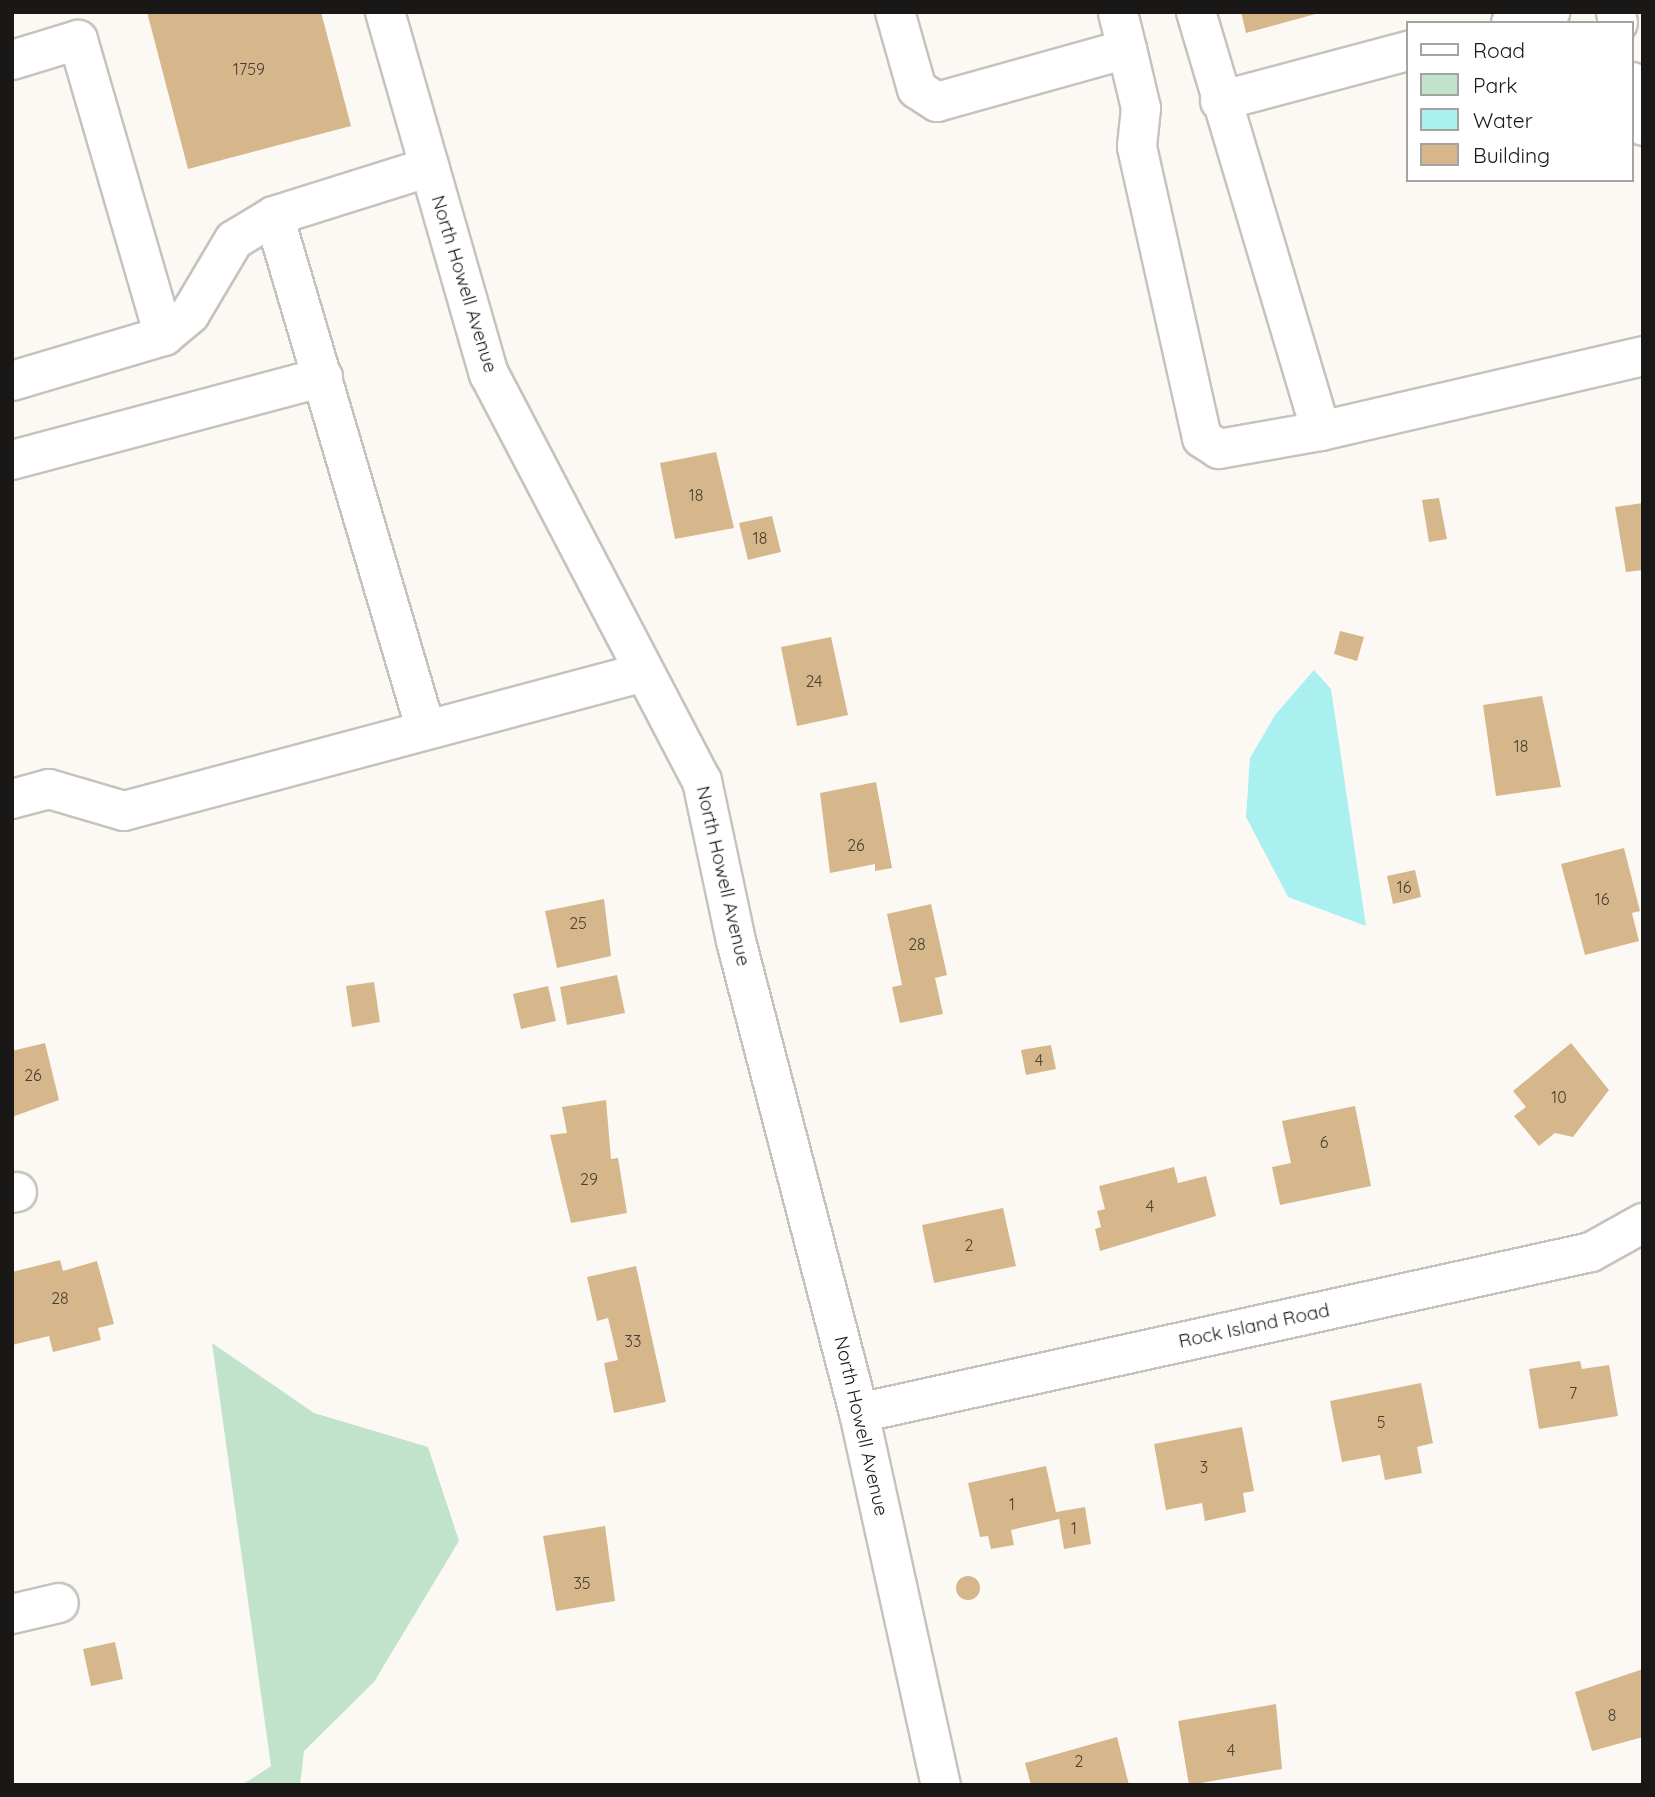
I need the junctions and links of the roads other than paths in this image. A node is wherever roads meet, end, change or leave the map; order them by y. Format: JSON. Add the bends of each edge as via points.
{"nodes":[{"id":1,"x":385,"y":12,"type":"edge"},
{"id":2,"x":895,"y":12,"type":"edge"},
{"id":3,"x":1118,"y":12,"type":"edge"},
{"id":4,"x":1196,"y":12,"type":"edge"},
{"id":5,"x":1550,"y":12,"type":"edge"},
{"id":6,"x":1518,"y":21,"type":"edge"},
{"id":7,"x":1127,"y":48,"type":"junction"},
{"id":8,"x":1406,"y":52,"type":"edge"},
{"id":9,"x":12,"y":60,"type":"edge"},
{"id":10,"x":1634,"y":90,"type":"edge"},
{"id":11,"x":1220,"y":102,"type":"junction"},
{"id":12,"x":1643,"y":125,"type":"edge"},
{"id":13,"x":429,"y":167,"type":"junction"},
{"id":14,"x":274,"y":216,"type":"junction"},
{"id":15,"x":164,"y":336,"type":"junction"},
{"id":16,"x":1643,"y":356,"type":"edge"},
{"id":17,"x":323,"y":377,"type":"junction"},
{"id":18,"x":12,"y":381,"type":"edge"},
{"id":19,"x":1321,"y":431,"type":"junction"},
{"id":20,"x":12,"y":460,"type":"edge"},
{"id":21,"x":641,"y":673,"type":"junction"},
{"id":22,"x":426,"y":730,"type":"junction"},
{"id":23,"x":12,"y":799,"type":"edge"},
{"id":24,"x":1643,"y":1223,"type":"edge"},
{"id":25,"x":859,"y":1413,"type":"junction"},
{"id":26,"x":59,"y":1603,"type":"dead end"},
{"id":27,"x":12,"y":1614,"type":"edge"},
{"id":28,"x":941,"y":1785,"type":"edge"}],
"edges":[{"from":1,"to":13,"type":"street","name":"North Howell Avenue"},
{"from":2,"to":7,"type":"street","via":[[917,89],[937,102]]},
{"from":3,"to":7,"type":"street"},
{"from":4,"to":11,"type":"street"},
{"from":5,"to":6,"type":"street"},
{"from":7,"to":19,"type":"street","via":[[1141,108],[1137,147],[1202,438],[1219,449]]},
{"from":8,"to":11,"type":"street"},
{"from":9,"to":15,"type":"street","via":[[78,40]]},
{"from":10,"to":12,"type":"street"},
{"from":11,"to":19,"type":"street"},
{"from":13,"to":14,"type":"street"},
{"from":13,"to":21,"type":"street","name":"North Howell Avenue","via":[[489,374]]},
{"from":14,"to":15,"type":"street","via":[[234,240],[190,314]]},
{"from":14,"to":17,"type":"street"},
{"from":15,"to":18,"type":"street"},
{"from":16,"to":19,"type":"street"},
{"from":17,"to":20,"type":"street"},
{"from":17,"to":22,"type":"street"},
{"from":21,"to":22,"type":"street"},
{"from":21,"to":25,"type":"street","name":"North Howell Avenue","via":[[671,712],[702,781],[736,941]]},
{"from":22,"to":23,"type":"street","via":[[124,811],[49,789]]},
{"from":24,"to":25,"type":"street","name":"Rock Island Road","via":[[1591,1252]]},
{"from":25,"to":28,"type":"street","name":"North Howell Avenue"},
{"from":26,"to":27,"type":"street"}]}
